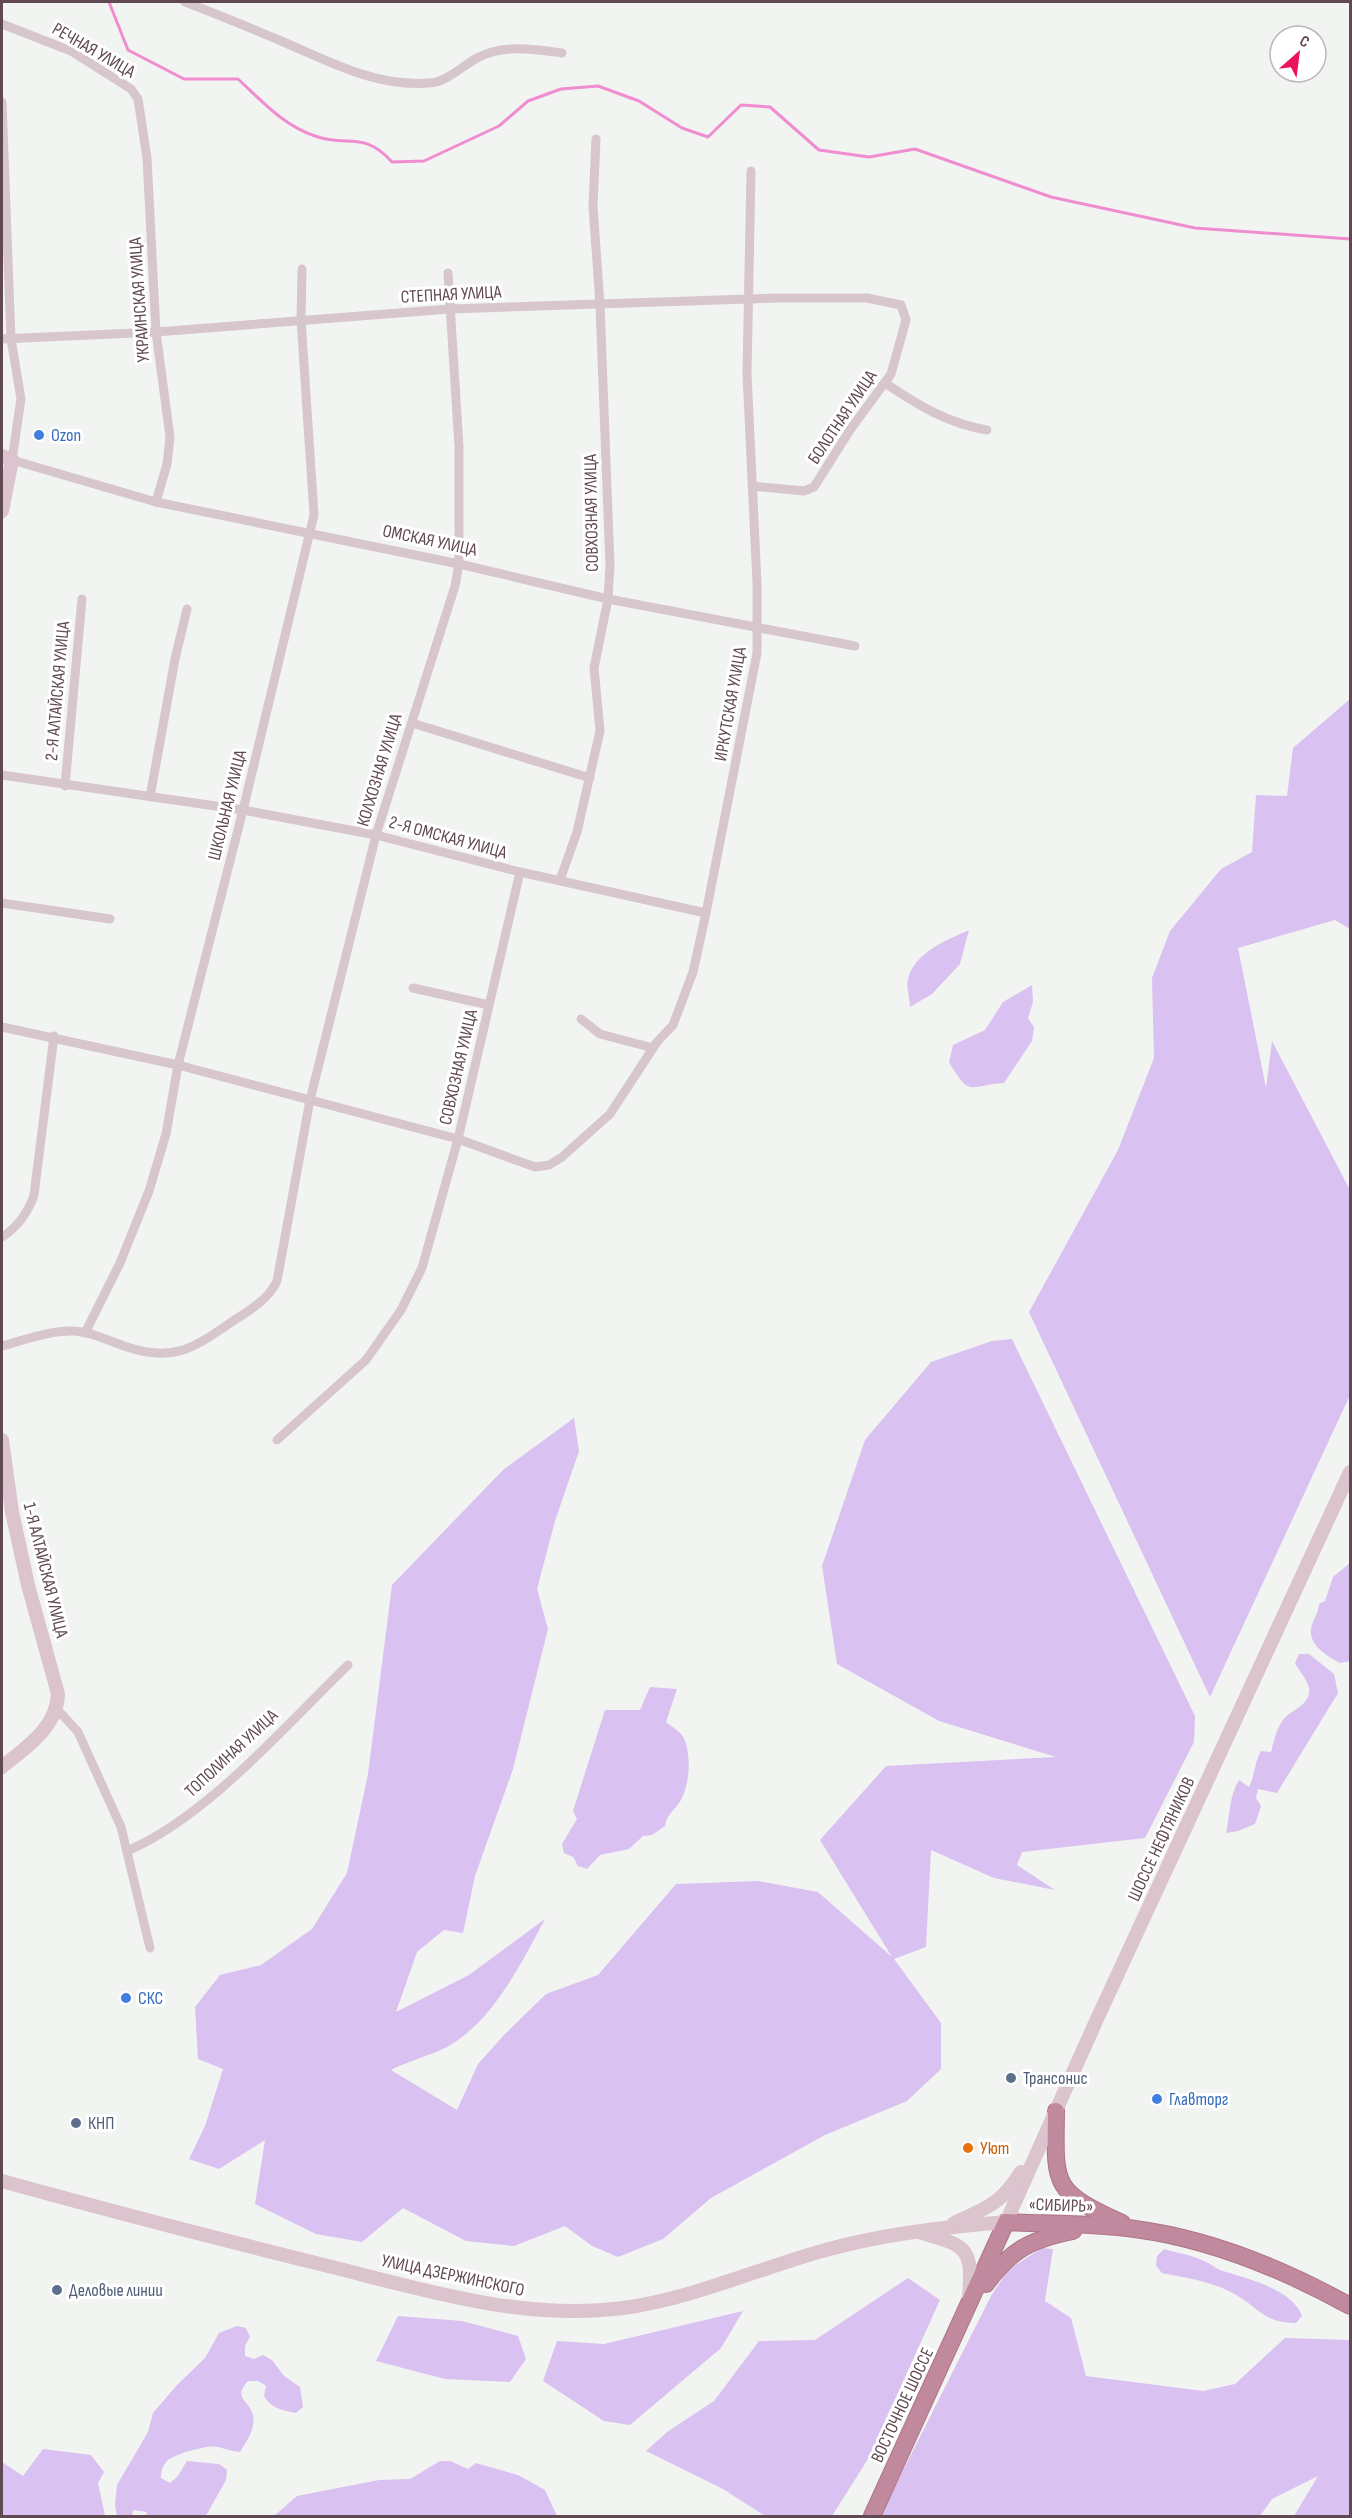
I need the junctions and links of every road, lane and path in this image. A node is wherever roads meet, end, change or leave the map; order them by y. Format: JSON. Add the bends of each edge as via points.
{"nodes":[{"id":1,"x":185,"y":2,"type":"edge"},
{"id":2,"x":2,"y":24,"type":"edge"},
{"id":3,"x":562,"y":53,"type":"dead end"},
{"id":4,"x":136,"y":94,"type":"joint"},
{"id":5,"x":2,"y":102,"type":"edge"},
{"id":6,"x":596,"y":139,"type":"dead end"},
{"id":7,"x":751,"y":171,"type":"dead end"},
{"id":8,"x":302,"y":269,"type":"dead end"},
{"id":9,"x":448,"y":273,"type":"dead end"},
{"id":10,"x":750,"y":300,"type":"junction"},
{"id":11,"x":600,"y":305,"type":"junction"},
{"id":12,"x":901,"y":305,"type":"joint"},
{"id":13,"x":450,"y":309,"type":"junction"},
{"id":14,"x":301,"y":320,"type":"junction"},
{"id":15,"x":156,"y":332,"type":"junction"},
{"id":16,"x":6,"y":339,"type":"edge"},
{"id":17,"x":885,"y":383,"type":"junction"},
{"id":18,"x":987,"y":430,"type":"dead end"},
{"id":19,"x":7,"y":458,"type":"edge"},
{"id":20,"x":752,"y":486,"type":"junction"},
{"id":21,"x":156,"y":502,"type":"junction"},
{"id":22,"x":2,"y":511,"type":"edge"},
{"id":23,"x":309,"y":534,"type":"junction"},
{"id":24,"x":459,"y":564,"type":"junction"},
{"id":25,"x":82,"y":599,"type":"dead end"},
{"id":26,"x":608,"y":599,"type":"junction"},
{"id":27,"x":188,"y":609,"type":"dead end"},
{"id":28,"x":757,"y":626,"type":"junction"},
{"id":29,"x":855,"y":646,"type":"dead end"},
{"id":30,"x":412,"y":723,"type":"junction"},
{"id":31,"x":2,"y":775,"type":"edge"},
{"id":32,"x":590,"y":778,"type":"junction"},
{"id":33,"x":65,"y":786,"type":"junction"},
{"id":34,"x":150,"y":797,"type":"junction"},
{"id":35,"x":243,"y":810,"type":"junction"},
{"id":36,"x":376,"y":835,"type":"junction"},
{"id":37,"x":520,"y":872,"type":"junction"},
{"id":38,"x":560,"y":880,"type":"junction"},
{"id":39,"x":2,"y":903,"type":"edge"},
{"id":40,"x":706,"y":913,"type":"junction"},
{"id":41,"x":110,"y":919,"type":"dead end"},
{"id":42,"x":414,"y":988,"type":"dead end"},
{"id":43,"x":489,"y":1005,"type":"junction"},
{"id":44,"x":581,"y":1019,"type":"dead end"},
{"id":45,"x":2,"y":1027,"type":"edge"},
{"id":46,"x":54,"y":1036,"type":"junction"},
{"id":47,"x":652,"y":1048,"type":"junction"},
{"id":48,"x":178,"y":1065,"type":"junction"},
{"id":49,"x":310,"y":1100,"type":"junction"},
{"id":50,"x":458,"y":1139,"type":"junction"},
{"id":51,"x":2,"y":1237,"type":"edge"},
{"id":52,"x":85,"y":1333,"type":"junction"},
{"id":53,"x":2,"y":1346,"type":"edge"},
{"id":54,"x":2,"y":1440,"type":"edge"},
{"id":55,"x":277,"y":1440,"type":"dead end"},
{"id":56,"x":1350,"y":1472,"type":"edge"},
{"id":57,"x":348,"y":1665,"type":"dead end"},
{"id":58,"x":56,"y":1708,"type":"junction"},
{"id":59,"x":2,"y":1767,"type":"edge"},
{"id":60,"x":127,"y":1851,"type":"junction"},
{"id":61,"x":150,"y":1948,"type":"dead end"},
{"id":62,"x":1056,"y":2111,"type":"junction"},
{"id":63,"x":1046,"y":2133,"type":"junction"},
{"id":64,"x":2,"y":2181,"type":"edge"},
{"id":65,"x":1006,"y":2222,"type":"junction"},
{"id":66,"x":1102,"y":2226,"type":"junction"},
{"id":67,"x":943,"y":2228,"type":"junction"},
{"id":68,"x":1137,"y":2229,"type":"junction"},
{"id":69,"x":914,"y":2231,"type":"junction"},
{"id":70,"x":1350,"y":2306,"type":"edge"},
{"id":71,"x":968,"y":2309,"type":"junction"},
{"id":72,"x":872,"y":2517,"type":"edge"}],
"edges":[{"from":1,"to":3,"type":"street","via":[[340,68],[409,82],[440,81],[475,59],[500,50]]},
{"from":2,"to":4,"type":"street","name":"РЕЧНАЯ УЛИЦА","via":[[71,51]]},
{"from":4,"to":15,"type":"street","name":"УКРАИНСКАЯ УЛИЦА","via":[[147,158]]},
{"from":5,"to":16,"type":"street"},
{"from":6,"to":11,"type":"street","name":"СОВХОЗНАЯ УЛИЦА","via":[[593,206]]},
{"from":7,"to":10,"type":"street","name":"ИРКУТСКАЯ УЛИЦА"},
{"from":8,"to":14,"type":"street","name":"ШКОЛЬНАЯ УЛИЦА"},
{"from":9,"to":13,"type":"street","name":"КОЛХОЗНАЯ УЛИЦА"},
{"from":10,"to":11,"type":"street","name":"СТЕПНАЯ УЛИЦА"},
{"from":10,"to":12,"type":"street","name":"СТЕПНАЯ УЛИЦА","via":[[867,298]]},
{"from":10,"to":20,"type":"street","name":"ИРКУТСКАЯ УЛИЦА","via":[[747,374]]},
{"from":11,"to":13,"type":"street","name":"СТЕПНАЯ УЛИЦА"},
{"from":11,"to":26,"type":"street","name":"СОВХОЗНАЯ УЛИЦА","via":[[610,556]]},
{"from":12,"to":17,"type":"street","name":"БОЛОТНАЯ УЛИЦА","via":[[906,320],[897,358]]},
{"from":13,"to":14,"type":"street","name":"СТЕПНАЯ УЛИЦА"},
{"from":13,"to":24,"type":"street","name":"КОЛХОЗНАЯ УЛИЦА","via":[[459,447]]},
{"from":14,"to":15,"type":"street","name":"СТЕПНАЯ УЛИЦА"},
{"from":14,"to":23,"type":"street","name":"ШКОЛЬНАЯ УЛИЦА","via":[[314,494]]},
{"from":15,"to":16,"type":"street","name":"СТЕПНАЯ УЛИЦА"},
{"from":15,"to":21,"type":"street","name":"УКРАИНСКАЯ УЛИЦА","via":[[170,437]]},
{"from":16,"to":19,"type":"street","via":[[21,399]]},
{"from":17,"to":18,"type":"street","via":[[936,416]]},
{"from":17,"to":20,"type":"street","name":"БОЛОТНАЯ УЛИЦА","via":[[814,487],[804,491]]},
{"from":19,"to":21,"type":"street","name":"ОМСКАЯ УЛИЦА"},
{"from":19,"to":22,"type":"main road"},
{"from":20,"to":28,"type":"street","name":"ИРКУТСКАЯ УЛИЦА"},
{"from":21,"to":23,"type":"street","name":"ОМСКАЯ УЛИЦА"},
{"from":23,"to":24,"type":"street","name":"ОМСКАЯ УЛИЦА"},
{"from":23,"to":35,"type":"street","name":"ШКОЛЬНАЯ УЛИЦА"},
{"from":24,"to":26,"type":"street","name":"ОМСКАЯ УЛИЦА"},
{"from":24,"to":30,"type":"street","name":"КОЛХОЗНАЯ УЛИЦА"},
{"from":25,"to":33,"type":"street","name":"2-Я АЛТАЙСКАЯ УЛИЦА"},
{"from":26,"to":28,"type":"street","name":"ОМСКАЯ УЛИЦА"},
{"from":26,"to":32,"type":"street","name":"СОВХОЗНАЯ УЛИЦА","via":[[594,668],[600,731]]},
{"from":27,"to":34,"type":"street"},
{"from":28,"to":29,"type":"street","name":"ОМСКАЯ УЛИЦА"},
{"from":28,"to":40,"type":"street","name":"ИРКУТСКАЯ УЛИЦА","via":[[755,665]]},
{"from":30,"to":32,"type":"street"},
{"from":30,"to":36,"type":"street","name":"КОЛХОЗНАЯ УЛИЦА"},
{"from":31,"to":33,"type":"street","name":"2-Я ОМСКАЯ УЛИЦА"},
{"from":32,"to":38,"type":"street","name":"СОВХОЗНАЯ УЛИЦА"},
{"from":33,"to":34,"type":"street","name":"2-Я ОМСКАЯ УЛИЦА"},
{"from":34,"to":35,"type":"street","name":"2-Я ОМСКАЯ УЛИЦА"},
{"from":35,"to":36,"type":"street","name":"2-Я ОМСКАЯ УЛИЦА"},
{"from":35,"to":48,"type":"street","name":"ШКОЛЬНАЯ УЛИЦА"},
{"from":36,"to":37,"type":"street","name":"2-Я ОМСКАЯ УЛИЦА"},
{"from":36,"to":49,"type":"street","name":"КОЛХОЗНАЯ УЛИЦА"},
{"from":37,"to":38,"type":"street","name":"2-Я ОМСКАЯ УЛИЦА"},
{"from":37,"to":43,"type":"street","name":"СОВХОЗНАЯ УЛИЦА"},
{"from":38,"to":40,"type":"street","name":"2-Я ОМСКАЯ УЛИЦА"},
{"from":39,"to":41,"type":"street"},
{"from":40,"to":47,"type":"street","name":"ИРКУТСКАЯ УЛИЦА","via":[[693,972],[676,1018]]},
{"from":42,"to":43,"type":"street"},
{"from":43,"to":50,"type":"street","name":"СОВХОЗНАЯ УЛИЦА"},
{"from":44,"to":47,"type":"street","via":[[600,1034]]},
{"from":45,"to":46,"type":"street"},
{"from":46,"to":48,"type":"street"},
{"from":46,"to":51,"type":"street","via":[[34,1195],[15,1227]]},
{"from":47,"to":50,"type":"street","name":"ИРКУТСКАЯ УЛИЦА","via":[[610,1114],[549,1165],[535,1167]]},
{"from":48,"to":49,"type":"street"},
{"from":48,"to":52,"type":"street","name":"ШКОЛЬНАЯ УЛИЦА","via":[[166,1134],[149,1191],[120,1263]]},
{"from":49,"to":50,"type":"street"},
{"from":49,"to":52,"type":"street","name":"КОЛХОЗНАЯ УЛИЦА","via":[[279,1274],[270,1293],[185,1351],[130,1348]]},
{"from":50,"to":55,"type":"street","name":"СОВХОЗНАЯ УЛИЦА","via":[[422,1268],[401,1310],[366,1360]]},
{"from":52,"to":53,"type":"street","via":[[51,1333]]},
{"from":54,"to":58,"type":"main road","name":"1-Я АЛТАЙСКАЯ УЛИЦА","via":[[28,1585],[56,1683]]},
{"from":56,"to":62,"type":"main road","name":"ШОССЕ НЕФТЯНИКОВ"},
{"from":57,"to":60,"type":"street","name":"ТОПОЛИНАЯ УЛИЦА","via":[[210,1799],[145,1844]]},
{"from":58,"to":59,"type":"main road","via":[[41,1733]]},
{"from":58,"to":60,"type":"street","via":[[78,1732],[121,1827]]},
{"from":60,"to":61,"type":"street"},
{"from":62,"to":63,"type":"main road","name":"ШОССЕ НЕФТЯНИКОВ"},
{"from":62,"to":68,"type":"highway","via":[[1054,2163],[1065,2188],[1089,2208]]},
{"from":63,"to":65,"type":"main road","name":"ШОССЕ НЕФТЯНИКОВ"},
{"from":63,"to":67,"type":"main road","via":[[1008,2192],[989,2206]]},
{"from":64,"to":69,"type":"main road","name":"УЛИЦА ДЗЕРЖИНСКОГО","via":[[468,2300],[539,2312],[624,2308],[687,2293],[825,2250]]},
{"from":65,"to":66,"type":"highway","name":"«СИБИРЬ»"},
{"from":65,"to":67,"type":"main road","name":"УЛИЦА ДЗЕРЖИНСКОГО"},
{"from":65,"to":71,"type":"highway","name":"«СИБИРЬ»"},
{"from":66,"to":68,"type":"highway","name":"«СИБИРЬ»"},
{"from":66,"to":71,"type":"highway","via":[[1042,2239],[1016,2250],[994,2272]]},
{"from":67,"to":69,"type":"main road","name":"УЛИЦА ДЗЕРЖИНСКОГО"},
{"from":68,"to":70,"type":"highway","via":[[1248,2259],[1315,2286]]},
{"from":69,"to":71,"type":"main road","via":[[953,2242],[965,2251],[971,2270]]},
{"from":71,"to":72,"type":"highway","name":"ВОСТОЧНОЕ ШОССЕ"}]}
